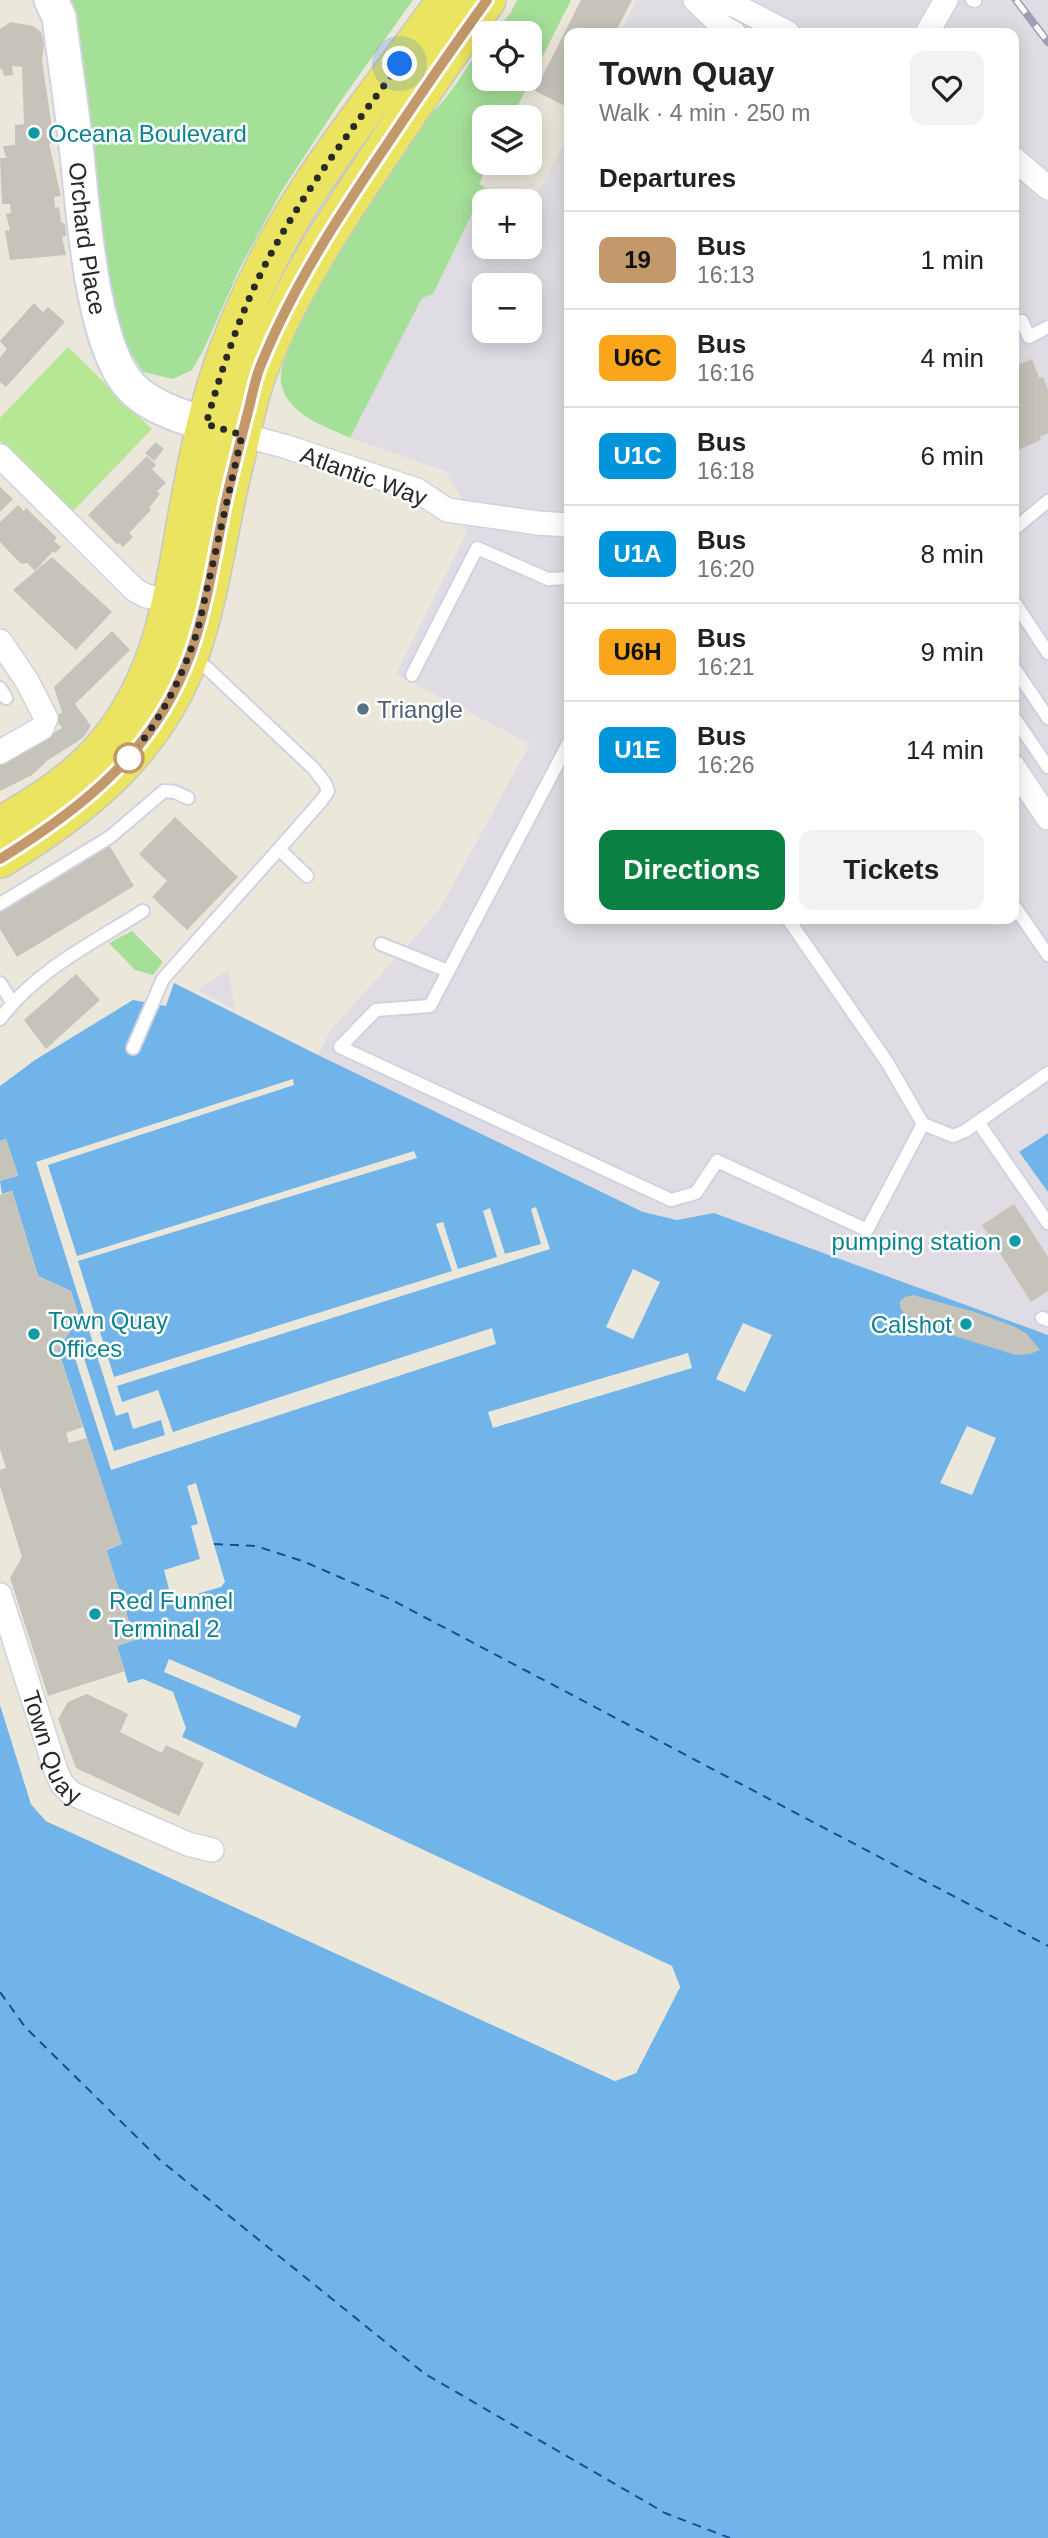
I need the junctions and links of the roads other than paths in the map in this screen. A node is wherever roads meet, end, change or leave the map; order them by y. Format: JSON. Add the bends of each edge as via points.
{"nodes":[{"id":1,"x":51,"y":0,"type":"edge"},
{"id":2,"x":446,"y":0,"type":"edge"},
{"id":3,"x":487,"y":0,"type":"edge"},
{"id":4,"x":695,"y":0,"type":"edge"},
{"id":5,"x":714,"y":0,"type":"edge"},
{"id":6,"x":945,"y":4,"type":"edge"},
{"id":7,"x":725,"y":28,"type":"edge"},
{"id":8,"x":778,"y":28,"type":"edge"},
{"id":9,"x":930,"y":28,"type":"edge"},
{"id":10,"x":946,"y":28,"type":"edge"},
{"id":11,"x":1019,"y":166,"type":"edge"},
{"id":12,"x":1048,"y":188,"type":"edge"},
{"id":13,"x":1019,"y":322,"type":"edge"},
{"id":14,"x":1048,"y":327,"type":"edge"},
{"id":15,"x":206,"y":424,"type":"junction"},
{"id":16,"x":242,"y":435,"type":"junction"},
{"id":17,"x":0,"y":456,"type":"edge"},
{"id":18,"x":1048,"y":501,"type":"edge"},
{"id":19,"x":1019,"y":525,"type":"edge"},
{"id":20,"x":564,"y":526,"type":"edge"},
{"id":21,"x":564,"y":578,"type":"edge"},
{"id":22,"x":173,"y":601,"type":"junction"},
{"id":23,"x":1019,"y":609,"type":"edge"},
{"id":24,"x":0,"y":641,"type":"edge"},
{"id":25,"x":1048,"y":653,"type":"edge"},
{"id":26,"x":189,"y":657,"type":"junction"},
{"id":27,"x":412,"y":675,"type":"dead end"},
{"id":28,"x":1019,"y":675,"type":"edge"},
{"id":29,"x":1048,"y":718,"type":"edge"},
{"id":30,"x":1019,"y":725,"type":"edge"},
{"id":31,"x":564,"y":751,"type":"edge"},
{"id":32,"x":0,"y":752,"type":"edge"},
{"id":33,"x":1048,"y":767,"type":"edge"},
{"id":34,"x":1019,"y":775,"type":"edge"},
{"id":35,"x":188,"y":798,"type":"dead end"},
{"id":36,"x":1048,"y":818,"type":"edge"},
{"id":37,"x":0,"y":826,"type":"edge"},
{"id":38,"x":279,"y":849,"type":"junction"},
{"id":39,"x":0,"y":859,"type":"edge"},
{"id":40,"x":307,"y":876,"type":"dead end"},
{"id":41,"x":0,"y":904,"type":"edge"},
{"id":42,"x":143,"y":911,"type":"dead end"},
{"id":43,"x":1019,"y":913,"type":"edge"},
{"id":44,"x":791,"y":924,"type":"edge"},
{"id":45,"x":381,"y":944,"type":"dead end"},
{"id":46,"x":1048,"y":955,"type":"edge"},
{"id":47,"x":448,"y":971,"type":"junction"},
{"id":48,"x":0,"y":983,"type":"edge"},
{"id":49,"x":12,"y":1002,"type":"junction"},
{"id":50,"x":0,"y":1019,"type":"edge"},
{"id":51,"x":134,"y":1048,"type":"dead end"},
{"id":52,"x":1048,"y":1073,"type":"edge"},
{"id":53,"x":978,"y":1122,"type":"junction"},
{"id":54,"x":923,"y":1124,"type":"junction"},
{"id":55,"x":1048,"y":1223,"type":"edge"},
{"id":56,"x":0,"y":1595,"type":"edge"},
{"id":57,"x":212,"y":1850,"type":"dead end"}],
"edges":[{"from":1,"to":15,"type":"street","name":"Orchard Place","via":[[59,17],[83,222],[97,303],[113,359],[134,390],[163,409]]},
{"from":2,"to":15,"type":"main road","via":[[314,181],[261,273],[229,347]]},
{"from":3,"to":16,"type":"main road","via":[[353,195],[297,288],[259,369]]},
{"from":4,"to":7,"type":"street"},
{"from":5,"to":8,"type":"street"},
{"from":6,"to":9,"type":"street"},
{"from":6,"to":10,"type":"street"},
{"from":11,"to":12,"type":"street"},
{"from":13,"to":14,"type":"lane","via":[[1029,337]]},
{"from":15,"to":16,"type":"street","name":"Orchard Place"},
{"from":15,"to":22,"type":"main road"},
{"from":16,"to":20,"type":"street","name":"Atlantic Way","via":[[416,490],[447,510]]},
{"from":16,"to":26,"type":"main road"},
{"from":17,"to":22,"type":"street","via":[[135,590]]},
{"from":18,"to":19,"type":"lane"},
{"from":21,"to":27,"type":"lane","via":[[548,579],[477,548]]},
{"from":22,"to":37,"type":"main road","via":[[157,657],[120,727],[70,780]]},
{"from":23,"to":25,"type":"lane"},
{"from":24,"to":32,"type":"street","via":[[44,711],[44,724],[37,732]]},
{"from":26,"to":38,"type":"lane","via":[[208,668],[325,783],[328,791],[323,800]]},
{"from":26,"to":39,"type":"main road","via":[[170,698],[122,767],[74,808]]},
{"from":28,"to":29,"type":"lane"},
{"from":30,"to":33,"type":"lane"},
{"from":31,"to":47,"type":"lane"},
{"from":34,"to":36,"type":"street"},
{"from":35,"to":41,"type":"lane","via":[[164,791],[110,837]]},
{"from":38,"to":40,"type":"lane"},
{"from":38,"to":51,"type":"lane","via":[[163,979]]},
{"from":42,"to":49,"type":"lane","via":[[39,977]]},
{"from":43,"to":46,"type":"lane"},
{"from":44,"to":54,"type":"lane","via":[[887,1062]]},
{"from":45,"to":47,"type":"lane"},
{"from":47,"to":54,"type":"lane","via":[[430,1006],[376,1010],[340,1047],[671,1200],[696,1193],[718,1161],[867,1230]]},
{"from":48,"to":49,"type":"lane"},
{"from":49,"to":50,"type":"lane"},
{"from":52,"to":53,"type":"lane"},
{"from":53,"to":54,"type":"lane","via":[[953,1136]]},
{"from":53,"to":55,"type":"lane"},
{"from":56,"to":57,"type":"street","name":"Town Quay","via":[[62,1784],[71,1793],[187,1844]]}]}
